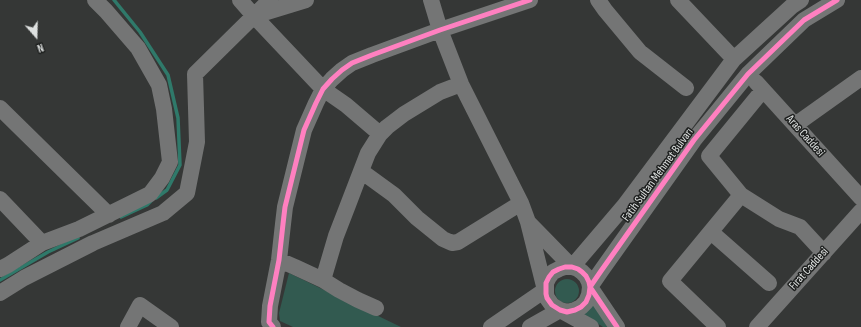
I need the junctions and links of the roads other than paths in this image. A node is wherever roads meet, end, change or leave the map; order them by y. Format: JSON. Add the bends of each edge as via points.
{"nodes":[{"id":1,"x":95,"y":0,"type":"edge"},
{"id":2,"x":240,"y":0,"type":"edge"},
{"id":3,"x":270,"y":0,"type":"edge"},
{"id":4,"x":306,"y":0,"type":"edge"},
{"id":5,"x":431,"y":0,"type":"edge"},
{"id":6,"x":530,"y":0,"type":"edge"},
{"id":7,"x":598,"y":0,"type":"edge"},
{"id":8,"x":678,"y":0,"type":"edge"},
{"id":9,"x":801,"y":0,"type":"edge"},
{"id":10,"x":837,"y":0,"type":"edge"},
{"id":11,"x":254,"y":16,"type":"junction"},
{"id":12,"x":440,"y":30,"type":"junction"},
{"id":13,"x":734,"y":59,"type":"junction"},
{"id":14,"x":748,"y":74,"type":"junction"},
{"id":15,"x":861,"y":78,"type":"edge"},
{"id":16,"x":461,"y":84,"type":"junction"},
{"id":17,"x":686,"y":88,"type":"dead end"},
{"id":18,"x":323,"y":89,"type":"junction"},
{"id":19,"x":763,"y":90,"type":"junction"},
{"id":20,"x":0,"y":108,"type":"edge"},
{"id":21,"x":795,"y":125,"type":"junction"},
{"id":22,"x":380,"y":134,"type":"junction"},
{"id":23,"x":361,"y":171,"type":"junction"},
{"id":24,"x":741,"y":195,"type":"junction"},
{"id":25,"x":0,"y":198,"type":"edge"},
{"id":26,"x":861,"y":198,"type":"edge"},
{"id":27,"x":520,"y":203,"type":"junction"},
{"id":28,"x":861,"y":211,"type":"edge"},
{"id":29,"x":109,"y":215,"type":"junction"},
{"id":30,"x":528,"y":222,"type":"junction"},
{"id":31,"x":711,"y":232,"type":"junction"},
{"id":32,"x":42,"y":243,"type":"junction"},
{"id":33,"x":824,"y":253,"type":"junction"},
{"id":34,"x":279,"y":260,"type":"junction"},
{"id":35,"x":572,"y":267,"type":"junction"},
{"id":36,"x":0,"y":269,"type":"edge"},
{"id":37,"x":323,"y":280,"type":"junction"},
{"id":38,"x":769,"y":283,"type":"dead end"},
{"id":39,"x":590,"y":287,"type":"junction"},
{"id":40,"x":545,"y":290,"type":"junction"},
{"id":41,"x":0,"y":293,"type":"edge"},
{"id":42,"x":376,"y":308,"type":"dead end"},
{"id":43,"x":560,"y":310,"type":"junction"},
{"id":44,"x":128,"y":327,"type":"edge"},
{"id":45,"x":172,"y":327,"type":"edge"},
{"id":46,"x":273,"y":327,"type":"edge"},
{"id":47,"x":491,"y":327,"type":"edge"},
{"id":48,"x":530,"y":327,"type":"edge"},
{"id":49,"x":591,"y":327,"type":"edge"},
{"id":50,"x":618,"y":327,"type":"edge"},
{"id":51,"x":718,"y":327,"type":"edge"},
{"id":52,"x":757,"y":327,"type":"edge"}],
"edges":[{"from":1,"to":29,"type":"street","via":[[138,48],[159,85],[170,162],[150,194]]},
{"from":2,"to":11,"type":"street"},
{"from":3,"to":11,"type":"street"},
{"from":4,"to":11,"type":"street"},
{"from":5,"to":12,"type":"street"},
{"from":6,"to":12,"type":"street"},
{"from":7,"to":17,"type":"street","via":[[640,52]]},
{"from":8,"to":13,"type":"street"},
{"from":9,"to":13,"type":"street","name":"Fatih Sultan Mehmet Bulvarı"},
{"from":10,"to":14,"type":"street","name":"Fatih Sultan Mehmet Bulvarı","via":[[804,20]]},
{"from":11,"to":18,"type":"street"},
{"from":11,"to":41,"type":"street","via":[[195,74],[197,142],[187,193],[163,212],[79,250]]},
{"from":12,"to":16,"type":"street"},
{"from":12,"to":18,"type":"street","via":[[352,63]]},
{"from":13,"to":35,"type":"street","name":"Fatih Sultan Mehmet Bulvarı","via":[[624,206]]},
{"from":14,"to":19,"type":"street","name":"Aras Caddesi"},
{"from":14,"to":39,"type":"street","name":"Fatih Sultan Mehmet Bulvarı","via":[[694,140]]},
{"from":15,"to":21,"type":"street"},
{"from":16,"to":22,"type":"street","via":[[440,92],[404,114]]},
{"from":16,"to":27,"type":"street"},
{"from":18,"to":22,"type":"street"},
{"from":18,"to":34,"type":"street","via":[[304,130],[286,207]]},
{"from":19,"to":21,"type":"street","name":"Aras Caddesi"},
{"from":19,"to":24,"type":"street","via":[[709,156]]},
{"from":20,"to":29,"type":"street"},
{"from":21,"to":26,"type":"street","name":"Aras Caddesi"},
{"from":22,"to":23,"type":"street"},
{"from":23,"to":27,"type":"street","via":[[394,195],[443,239],[452,243],[458,242]]},
{"from":23,"to":37,"type":"street","via":[[336,236]]},
{"from":24,"to":31,"type":"street"},
{"from":24,"to":33,"type":"street","via":[[779,219],[800,227]]},
{"from":25,"to":32,"type":"street"},
{"from":27,"to":30,"type":"street"},
{"from":28,"to":33,"type":"street","name":"Fırat Caddesi"},
{"from":29,"to":32,"type":"street"},
{"from":30,"to":35,"type":"street"},
{"from":30,"to":40,"type":"street"},
{"from":31,"to":38,"type":"street"},
{"from":31,"to":51,"type":"street","via":[[670,281]]},
{"from":32,"to":36,"type":"street"},
{"from":33,"to":52,"type":"street","name":"Fırat Caddesi"},
{"from":34,"to":37,"type":"street"},
{"from":34,"to":46,"type":"street","via":[[270,306],[269,322]]},
{"from":35,"to":39,"type":"street","via":[[582,272]]},
{"from":35,"to":40,"type":"street","via":[[559,268],[553,272]]},
{"from":37,"to":42,"type":"street"},
{"from":39,"to":43,"type":"street","via":[[586,302],[581,307],[567,312]]},
{"from":39,"to":50,"type":"street"},
{"from":40,"to":43,"type":"street","via":[[549,302]]},
{"from":40,"to":47,"type":"street"},
{"from":43,"to":48,"type":"street"},
{"from":43,"to":49,"type":"street"},
{"from":44,"to":45,"type":"street","via":[[140,305]]}]}
